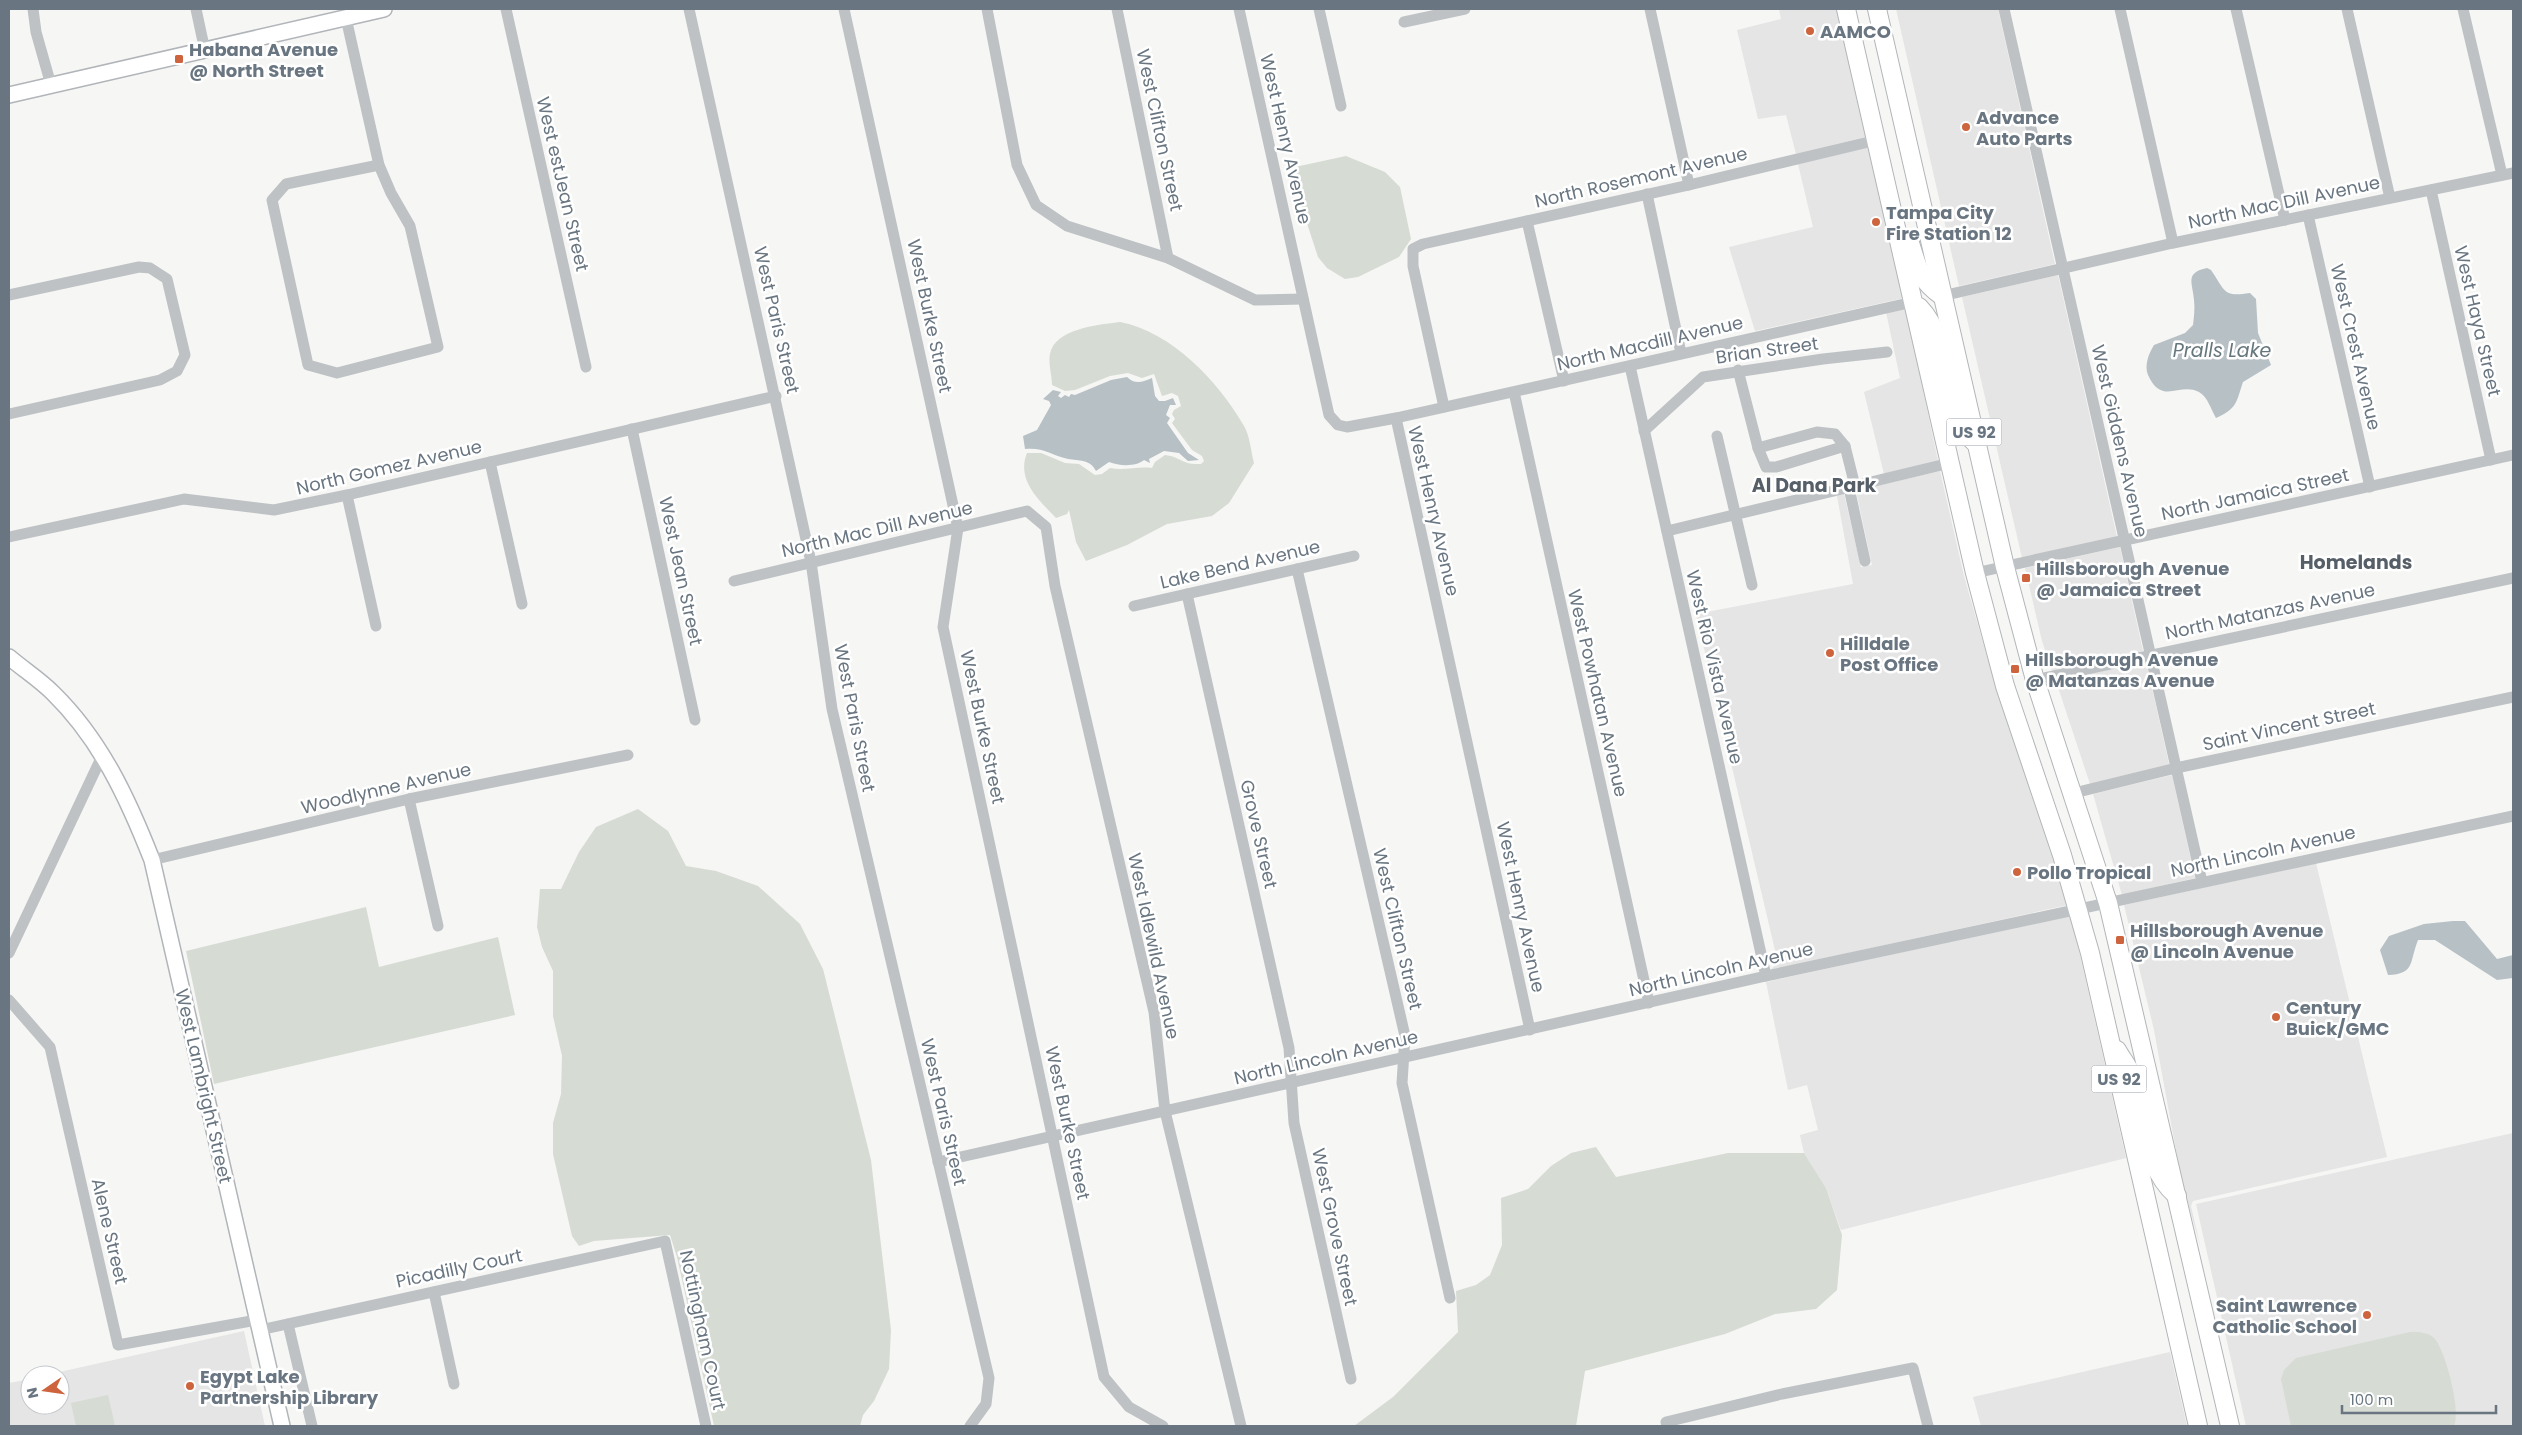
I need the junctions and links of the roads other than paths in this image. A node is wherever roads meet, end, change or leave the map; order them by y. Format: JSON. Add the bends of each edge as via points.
{"nodes":[{"id":1,"x":33,"y":9,"type":"edge"},
{"id":2,"x":196,"y":9,"type":"edge"},
{"id":3,"x":384,"y":9,"type":"edge"},
{"id":4,"x":506,"y":9,"type":"edge"},
{"id":5,"x":689,"y":9,"type":"edge"},
{"id":6,"x":844,"y":9,"type":"edge"},
{"id":7,"x":986,"y":9,"type":"edge"},
{"id":8,"x":1117,"y":9,"type":"edge"},
{"id":9,"x":1239,"y":9,"type":"edge"},
{"id":10,"x":1319,"y":9,"type":"edge"},
{"id":11,"x":1465,"y":9,"type":"edge"},
{"id":12,"x":1650,"y":9,"type":"edge"},
{"id":13,"x":1846,"y":9,"type":"edge"},
{"id":14,"x":1877,"y":9,"type":"edge"},
{"id":15,"x":2004,"y":9,"type":"edge"},
{"id":16,"x":2120,"y":9,"type":"edge"},
{"id":17,"x":2236,"y":9,"type":"edge"},
{"id":18,"x":2347,"y":9,"type":"edge"},
{"id":19,"x":2463,"y":9,"type":"edge"},
{"id":20,"x":346,"y":18,"type":"junction"},
{"id":21,"x":1404,"y":22,"type":"dead end"},
{"id":22,"x":205,"y":51,"type":"junction"},
{"id":23,"x":51,"y":85,"type":"junction"},
{"id":24,"x":9,"y":95,"type":"edge"},
{"id":25,"x":1342,"y":106,"type":"dead end"},
{"id":26,"x":1877,"y":140,"type":"junction"},
{"id":27,"x":379,"y":165,"type":"junction"},
{"id":28,"x":2508,"y":174,"type":"edge"},
{"id":29,"x":1689,"y":184,"type":"junction"},
{"id":30,"x":2431,"y":190,"type":"junction"},
{"id":31,"x":1647,"y":194,"type":"junction"},
{"id":32,"x":2390,"y":198,"type":"junction"},
{"id":33,"x":2308,"y":215,"type":"junction"},
{"id":34,"x":2285,"y":220,"type":"junction"},
{"id":35,"x":1527,"y":221,"type":"junction"},
{"id":36,"x":2173,"y":243,"type":"junction"},
{"id":37,"x":1168,"y":258,"type":"junction"},
{"id":38,"x":2062,"y":268,"type":"junction"},
{"id":39,"x":9,"y":294,"type":"edge"},
{"id":40,"x":1942,"y":296,"type":"junction"},
{"id":41,"x":1304,"y":299,"type":"junction"},
{"id":42,"x":1913,"y":302,"type":"junction"},
{"id":43,"x":1887,"y":352,"type":"dead end"},
{"id":44,"x":1681,"y":353,"type":"junction"},
{"id":45,"x":1630,"y":366,"type":"junction"},
{"id":46,"x":586,"y":367,"type":"dead end"},
{"id":47,"x":1738,"y":370,"type":"junction"},
{"id":48,"x":1564,"y":381,"type":"junction"},
{"id":49,"x":1514,"y":392,"type":"junction"},
{"id":50,"x":776,"y":396,"type":"junction"},
{"id":51,"x":1444,"y":407,"type":"junction"},
{"id":52,"x":9,"y":414,"type":"edge"},
{"id":53,"x":1396,"y":418,"type":"junction"},
{"id":54,"x":632,"y":430,"type":"junction"},
{"id":55,"x":1644,"y":431,"type":"junction"},
{"id":56,"x":1717,"y":436,"type":"dead end"},
{"id":57,"x":1845,"y":446,"type":"junction"},
{"id":58,"x":1977,"y":447,"type":"junction"},
{"id":59,"x":1758,"y":448,"type":"junction"},
{"id":60,"x":2513,"y":455,"type":"edge"},
{"id":61,"x":2491,"y":460,"type":"junction"},
{"id":62,"x":490,"y":462,"type":"junction"},
{"id":63,"x":1950,"y":463,"type":"junction"},
{"id":64,"x":2370,"y":486,"type":"junction"},
{"id":65,"x":1852,"y":487,"type":"junction"},
{"id":66,"x":347,"y":495,"type":"junction"},
{"id":67,"x":1027,"y":511,"type":"joint"},
{"id":68,"x":1735,"y":515,"type":"junction"},
{"id":69,"x":958,"y":528,"type":"junction"},
{"id":70,"x":1667,"y":531,"type":"junction"},
{"id":71,"x":9,"y":538,"type":"edge"},
{"id":72,"x":2124,"y":540,"type":"junction"},
{"id":73,"x":1354,"y":556,"type":"dead end"},
{"id":74,"x":1865,"y":561,"type":"dead end"},
{"id":75,"x":811,"y":562,"type":"junction"},
{"id":76,"x":2005,"y":567,"type":"junction"},
{"id":77,"x":1297,"y":569,"type":"junction"},
{"id":78,"x":1975,"y":573,"type":"junction"},
{"id":79,"x":2513,"y":578,"type":"edge"},
{"id":80,"x":734,"y":581,"type":"dead end"},
{"id":81,"x":1752,"y":585,"type":"dead end"},
{"id":82,"x":1187,"y":594,"type":"junction"},
{"id":83,"x":522,"y":604,"type":"dead end"},
{"id":84,"x":1134,"y":606,"type":"dead end"},
{"id":85,"x":376,"y":626,"type":"dead end"},
{"id":86,"x":2150,"y":654,"type":"junction"},
{"id":87,"x":9,"y":657,"type":"edge"},
{"id":88,"x":2035,"y":680,"type":"junction"},
{"id":89,"x":2513,"y":697,"type":"edge"},
{"id":90,"x":695,"y":720,"type":"dead end"},
{"id":91,"x":103,"y":754,"type":"junction"},
{"id":92,"x":628,"y":755,"type":"dead end"},
{"id":93,"x":2176,"y":768,"type":"junction"},
{"id":94,"x":2074,"y":793,"type":"junction"},
{"id":95,"x":409,"y":799,"type":"junction"},
{"id":96,"x":2513,"y":816,"type":"edge"},
{"id":97,"x":152,"y":860,"type":"junction"},
{"id":98,"x":2202,"y":882,"type":"junction"},
{"id":99,"x":2108,"y":903,"type":"junction"},
{"id":100,"x":2078,"y":908,"type":"junction"},
{"id":101,"x":438,"y":926,"type":"dead end"},
{"id":102,"x":9,"y":953,"type":"edge"},
{"id":103,"x":1766,"y":976,"type":"junction"},
{"id":104,"x":9,"y":1000,"type":"edge"},
{"id":105,"x":1649,"y":1003,"type":"junction"},
{"id":106,"x":1530,"y":1030,"type":"junction"},
{"id":107,"x":2110,"y":1039,"type":"junction"},
{"id":108,"x":1404,"y":1056,"type":"junction"},
{"id":109,"x":1291,"y":1082,"type":"junction"},
{"id":110,"x":1165,"y":1111,"type":"junction"},
{"id":111,"x":1052,"y":1136,"type":"junction"},
{"id":112,"x":938,"y":1162,"type":"junction"},
{"id":113,"x":2177,"y":1196,"type":"junction"},
{"id":114,"x":665,"y":1241,"type":"joint"},
{"id":115,"x":434,"y":1292,"type":"junction"},
{"id":116,"x":1450,"y":1298,"type":"dead end"},
{"id":117,"x":288,"y":1324,"type":"junction"},
{"id":118,"x":259,"y":1325,"type":"junction"},
{"id":119,"x":1350,"y":1379,"type":"dead end"},
{"id":120,"x":454,"y":1384,"type":"dead end"},
{"id":121,"x":282,"y":1426,"type":"edge"},
{"id":122,"x":312,"y":1426,"type":"edge"},
{"id":123,"x":706,"y":1426,"type":"edge"},
{"id":124,"x":970,"y":1426,"type":"edge"},
{"id":125,"x":1163,"y":1426,"type":"edge"},
{"id":126,"x":1241,"y":1426,"type":"edge"},
{"id":127,"x":1667,"y":1426,"type":"edge"},
{"id":128,"x":1928,"y":1426,"type":"edge"},
{"id":129,"x":2198,"y":1426,"type":"edge"},
{"id":130,"x":2230,"y":1426,"type":"edge"}],
"edges":[{"from":1,"to":23,"type":"street"},
{"from":2,"to":22,"type":"street"},
{"from":3,"to":20,"type":"main road"},
{"from":4,"to":46,"type":"street","name":"West estJean Street"},
{"from":5,"to":50,"type":"street","name":"West Paris Street"},
{"from":6,"to":69,"type":"street","name":"West Burke Street"},
{"from":7,"to":37,"type":"street","via":[[1018,165],[1036,205],[1067,226]]},
{"from":8,"to":37,"type":"street","name":"West Clifton Street"},
{"from":9,"to":41,"type":"street","name":"West Henry Avenue"},
{"from":10,"to":25,"type":"street"},
{"from":11,"to":21,"type":"street"},
{"from":12,"to":29,"type":"street"},
{"from":13,"to":26,"type":"main road","number":"US 92"},
{"from":14,"to":40,"type":"main road","number":"US 92"},
{"from":15,"to":38,"type":"street","name":"West Giddens Avenue"},
{"from":16,"to":36,"type":"street"},
{"from":17,"to":34,"type":"street"},
{"from":18,"to":32,"type":"street"},
{"from":19,"to":28,"type":"street"},
{"from":20,"to":22,"type":"main road"},
{"from":20,"to":27,"type":"street"},
{"from":22,"to":23,"type":"main road"},
{"from":23,"to":24,"type":"main road"},
{"from":26,"to":29,"type":"street","name":"North Rosemont Avenue"},
{"from":26,"to":40,"type":"main road","via":[[1887,148],[1907,234],[1922,278]]},
{"from":26,"to":42,"type":"main road","number":"US 92"},
{"from":27,"to":27,"type":"street","via":[[286,184],[272,200],[308,365],[337,373],[438,347],[410,226]]},
{"from":28,"to":30,"type":"street","name":"North Mac Dill Avenue"},
{"from":29,"to":31,"type":"street","name":"North Rosemont Avenue"},
{"from":30,"to":32,"type":"street","name":"North Mac Dill Avenue"},
{"from":30,"to":61,"type":"street","name":"West Haya Street"},
{"from":31,"to":35,"type":"street","name":"North Rosemont Avenue"},
{"from":31,"to":44,"type":"street"},
{"from":32,"to":33,"type":"street","name":"North Mac Dill Avenue"},
{"from":33,"to":34,"type":"street","name":"North Mac Dill Avenue"},
{"from":33,"to":64,"type":"street","name":"West Crest Avenue"},
{"from":34,"to":36,"type":"street","name":"North Mac Dill Avenue"},
{"from":35,"to":48,"type":"street"},
{"from":35,"to":51,"type":"street","name":"North Rosemont Avenue","via":[[1413,249],[1413,266]]},
{"from":36,"to":38,"type":"street","name":"North Mac Dill Avenue"},
{"from":37,"to":41,"type":"street","via":[[1255,300]]},
{"from":38,"to":40,"type":"street"},
{"from":38,"to":72,"type":"street","name":"West Giddens Avenue"},
{"from":39,"to":52,"type":"street","via":[[140,267],[150,268],[167,278],[185,355],[177,371],[160,380]]},
{"from":40,"to":58,"type":"main road","number":"US 92"},
{"from":41,"to":53,"type":"street","name":"West Henry Avenue","via":[[1329,415],[1338,425],[1347,427]]},
{"from":42,"to":44,"type":"street","name":"North Macdill Avenue"},
{"from":42,"to":58,"type":"main road","via":[[1927,316],[1944,360],[1958,420]]},
{"from":42,"to":63,"type":"main road","number":"US 92"},
{"from":43,"to":47,"type":"street","name":"Brian Street"},
{"from":44,"to":45,"type":"street","name":"North Macdill Avenue"},
{"from":45,"to":48,"type":"street","name":"North Macdill Avenue"},
{"from":45,"to":55,"type":"street","name":"West Rio Vista Avenue"},
{"from":47,"to":55,"type":"street","name":"Brian Street","via":[[1704,376]]},
{"from":47,"to":59,"type":"street"},
{"from":48,"to":49,"type":"street","name":"North Macdill Avenue"},
{"from":49,"to":51,"type":"street","name":"North Macdill Avenue"},
{"from":49,"to":105,"type":"street","name":"West Powhatan Avenue"},
{"from":50,"to":54,"type":"street","name":"North Gomez Avenue"},
{"from":50,"to":75,"type":"street","name":"West Paris Street"},
{"from":51,"to":53,"type":"street","name":"North Macdill Avenue"},
{"from":53,"to":106,"type":"street","name":"West Henry Avenue"},
{"from":54,"to":62,"type":"street","name":"North Gomez Avenue"},
{"from":54,"to":90,"type":"street","name":"West Jean Street"},
{"from":55,"to":70,"type":"street","name":"West Rio Vista Avenue"},
{"from":56,"to":68,"type":"street"},
{"from":57,"to":59,"type":"street","via":[[1835,434],[1817,432]]},
{"from":57,"to":59,"type":"street","via":[[1776,467],[1766,467]]},
{"from":57,"to":65,"type":"street"},
{"from":58,"to":76,"type":"main road","number":"US 92"},
{"from":60,"to":61,"type":"street","name":"North Jamaica Street"},
{"from":61,"to":64,"type":"street","name":"North Jamaica Street"},
{"from":62,"to":66,"type":"street","name":"North Gomez Avenue"},
{"from":62,"to":83,"type":"street"},
{"from":63,"to":65,"type":"street"},
{"from":63,"to":78,"type":"main road","number":"US 92"},
{"from":64,"to":72,"type":"street","name":"North Jamaica Street"},
{"from":65,"to":68,"type":"street"},
{"from":65,"to":74,"type":"street"},
{"from":66,"to":71,"type":"street","name":"North Gomez Avenue","via":[[274,510],[184,498]]},
{"from":66,"to":85,"type":"street"},
{"from":67,"to":69,"type":"street","name":"North Mac Dill Avenue"},
{"from":67,"to":110,"type":"street","name":"West Idlewild Avenue","via":[[1046,526],[1055,586],[1154,1012]]},
{"from":68,"to":70,"type":"street"},
{"from":68,"to":81,"type":"street"},
{"from":69,"to":75,"type":"street","name":"North Mac Dill Avenue"},
{"from":69,"to":111,"type":"street","name":"West Burke Street","via":[[943,627]]},
{"from":70,"to":103,"type":"street","name":"West Rio Vista Avenue"},
{"from":72,"to":76,"type":"street","name":"North Jamaica Street"},
{"from":72,"to":86,"type":"street","name":"West Giddens Avenue"},
{"from":73,"to":77,"type":"street","name":"Lake Bend Avenue"},
{"from":75,"to":80,"type":"street","name":"North Mac Dill Avenue"},
{"from":75,"to":112,"type":"street","name":"West Paris Street","via":[[832,709]]},
{"from":76,"to":78,"type":"street","name":"North Jamaica Street"},
{"from":76,"to":88,"type":"main road","number":"US 92"},
{"from":77,"to":82,"type":"street","name":"Lake Bend Avenue"},
{"from":77,"to":108,"type":"street","name":"West Clifton Street","via":[[1405,1036]]},
{"from":78,"to":100,"type":"main road","number":"US 92","via":[[2007,690]]},
{"from":79,"to":86,"type":"street","name":"North Matanzas Avenue"},
{"from":82,"to":84,"type":"street","name":"Lake Bend Avenue"},
{"from":82,"to":109,"type":"street","name":"Grove Street","via":[[1289,1048]]},
{"from":86,"to":88,"type":"street","name":"North Matanzas Avenue"},
{"from":86,"to":93,"type":"street","name":"West Giddens Avenue"},
{"from":87,"to":91,"type":"main road","name":"West Lambright Street","via":[[54,694]]},
{"from":88,"to":94,"type":"main road","number":"US 92"},
{"from":89,"to":93,"type":"street","name":"Saint Vincent Street"},
{"from":91,"to":97,"type":"main road","name":"West Lambright Street","via":[[128,799]]},
{"from":91,"to":102,"type":"street"},
{"from":92,"to":95,"type":"street","name":"Woodlynne Avenue"},
{"from":93,"to":94,"type":"street","name":"Saint Vincent Street"},
{"from":93,"to":98,"type":"street","name":"West Giddens Avenue"},
{"from":94,"to":99,"type":"main road","number":"US 92"},
{"from":95,"to":97,"type":"street","name":"Woodlynne Avenue"},
{"from":95,"to":101,"type":"street"},
{"from":96,"to":98,"type":"street","name":"North Lincoln Avenue"},
{"from":97,"to":118,"type":"main road","name":"West Lambright Street"},
{"from":98,"to":99,"type":"street","name":"North Lincoln Avenue"},
{"from":99,"to":100,"type":"street","name":"North Lincoln Avenue"},
{"from":99,"to":113,"type":"main road","number":"US 92"},
{"from":100,"to":103,"type":"street","name":"North Lincoln Avenue"},
{"from":100,"to":107,"type":"main road","number":"US 92"},
{"from":103,"to":105,"type":"street","name":"North Lincoln Avenue"},
{"from":104,"to":118,"type":"street","name":"Alene Street","via":[[50,1047],[118,1345]]},
{"from":105,"to":106,"type":"street","name":"North Lincoln Avenue"},
{"from":106,"to":108,"type":"street","name":"North Lincoln Avenue"},
{"from":107,"to":113,"type":"main road","via":[[2131,1073],[2154,1168],[2164,1186]]},
{"from":107,"to":129,"type":"main road","number":"US 92"},
{"from":108,"to":109,"type":"street","name":"North Lincoln Avenue"},
{"from":108,"to":116,"type":"street","name":"West Clifton Street","via":[[1402,1083]]},
{"from":109,"to":110,"type":"street","name":"North Lincoln Avenue"},
{"from":109,"to":119,"type":"street","name":"West Grove Street","via":[[1294,1123]]},
{"from":110,"to":111,"type":"street","name":"North Lincoln Avenue"},
{"from":110,"to":126,"type":"street","name":"West Idlewild Avenue"},
{"from":111,"to":112,"type":"street","name":"North Lincoln Avenue"},
{"from":111,"to":125,"type":"street","name":"West Burke Street","via":[[1104,1376],[1129,1407]]},
{"from":112,"to":124,"type":"street","name":"West Paris Street","via":[[989,1378],[986,1404]]},
{"from":113,"to":130,"type":"main road","number":"US 92"},
{"from":114,"to":115,"type":"street","name":"Picadilly Court"},
{"from":114,"to":123,"type":"street","name":"Nottingham Court"},
{"from":115,"to":117,"type":"street","name":"Picadilly Court"},
{"from":115,"to":120,"type":"street"},
{"from":117,"to":118,"type":"street","name":"Picadilly Court"},
{"from":117,"to":122,"type":"street"},
{"from":118,"to":121,"type":"main road","name":"West Lambright Street"},
{"from":127,"to":128,"type":"street","via":[[1666,1422],[1782,1394],[1913,1368]]}]}
